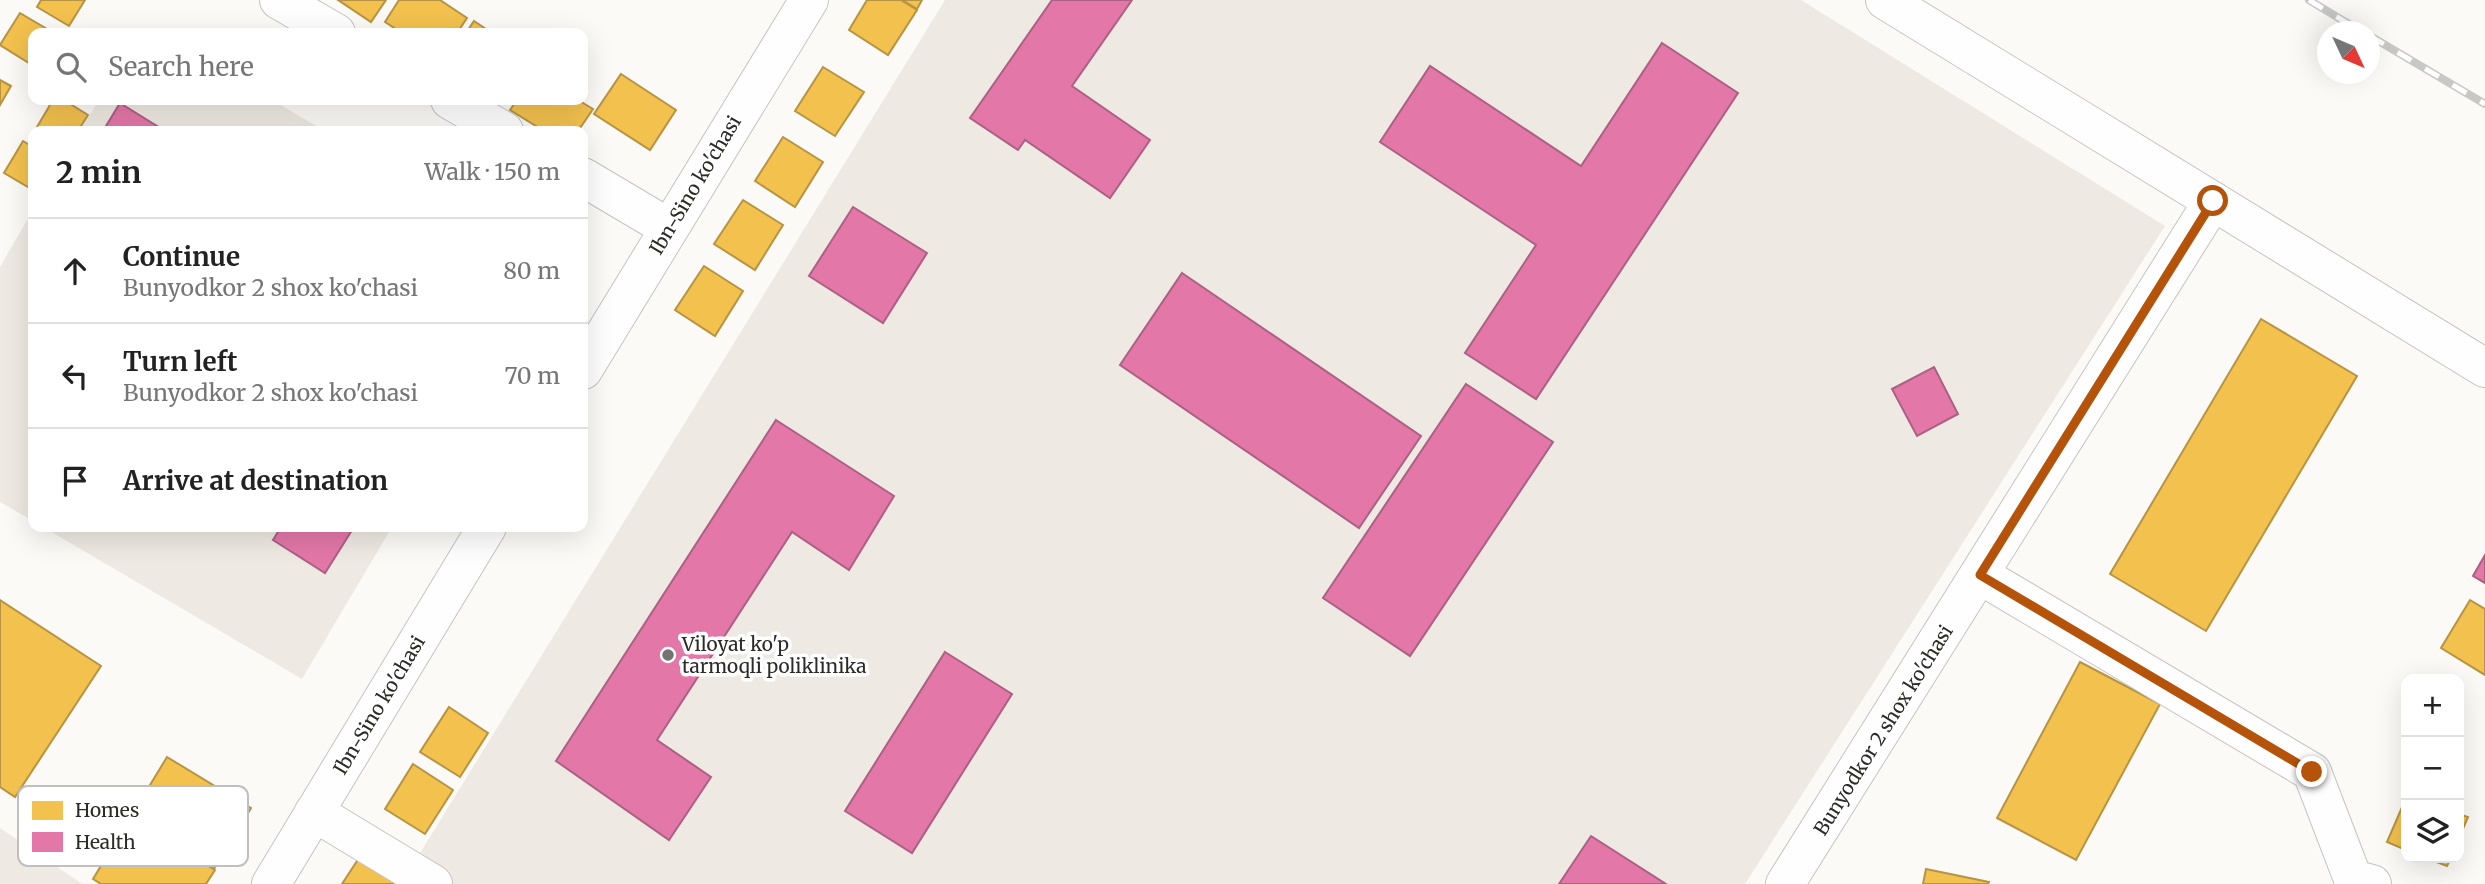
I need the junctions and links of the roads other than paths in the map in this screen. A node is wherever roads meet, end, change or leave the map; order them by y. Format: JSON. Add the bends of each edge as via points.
{"nodes":[{"id":1,"x":279,"y":0,"type":"edge"},
{"id":2,"x":808,"y":0,"type":"edge"},
{"id":3,"x":1885,"y":0,"type":"edge"},
{"id":4,"x":327,"y":28,"type":"edge"},
{"id":5,"x":459,"y":105,"type":"edge"},
{"id":6,"x":495,"y":126,"type":"edge"},
{"id":7,"x":588,"y":180,"type":"edge"},
{"id":8,"x":2213,"y":201,"type":"junction"},
{"id":9,"x":669,"y":228,"type":"junction"},
{"id":10,"x":588,"y":362,"type":"edge"},
{"id":11,"x":2485,"y":368,"type":"edge"},
{"id":12,"x":484,"y":532,"type":"edge"},
{"id":13,"x":1980,"y":575,"type":"junction"},
{"id":14,"x":314,"y":812,"type":"junction"},
{"id":15,"x":271,"y":884,"type":"edge"},
{"id":16,"x":433,"y":884,"type":"edge"},
{"id":17,"x":1785,"y":884,"type":"edge"},
{"id":18,"x":2372,"y":884,"type":"edge"}],
"edges":[{"from":1,"to":4,"type":"street"},
{"from":2,"to":9,"type":"street","name":"Ibn-Sino ko'chasi"},
{"from":3,"to":8,"type":"street"},
{"from":5,"to":6,"type":"street"},
{"from":7,"to":9,"type":"street"},
{"from":8,"to":11,"type":"street"},
{"from":8,"to":13,"type":"street","name":"Bunyodkor 2 shox ko'chasi"},
{"from":9,"to":10,"type":"street","name":"Ibn-Sino ko'chasi"},
{"from":12,"to":14,"type":"street","name":"Ibn-Sino ko'chasi"},
{"from":13,"to":17,"type":"street","name":"Bunyodkor 2 shox ko'chasi"},
{"from":13,"to":18,"type":"street","via":[[2312,772],[2353,878]]},
{"from":14,"to":15,"type":"street","name":"Ibn-Sino ko'chasi"},
{"from":14,"to":16,"type":"street"}]}
